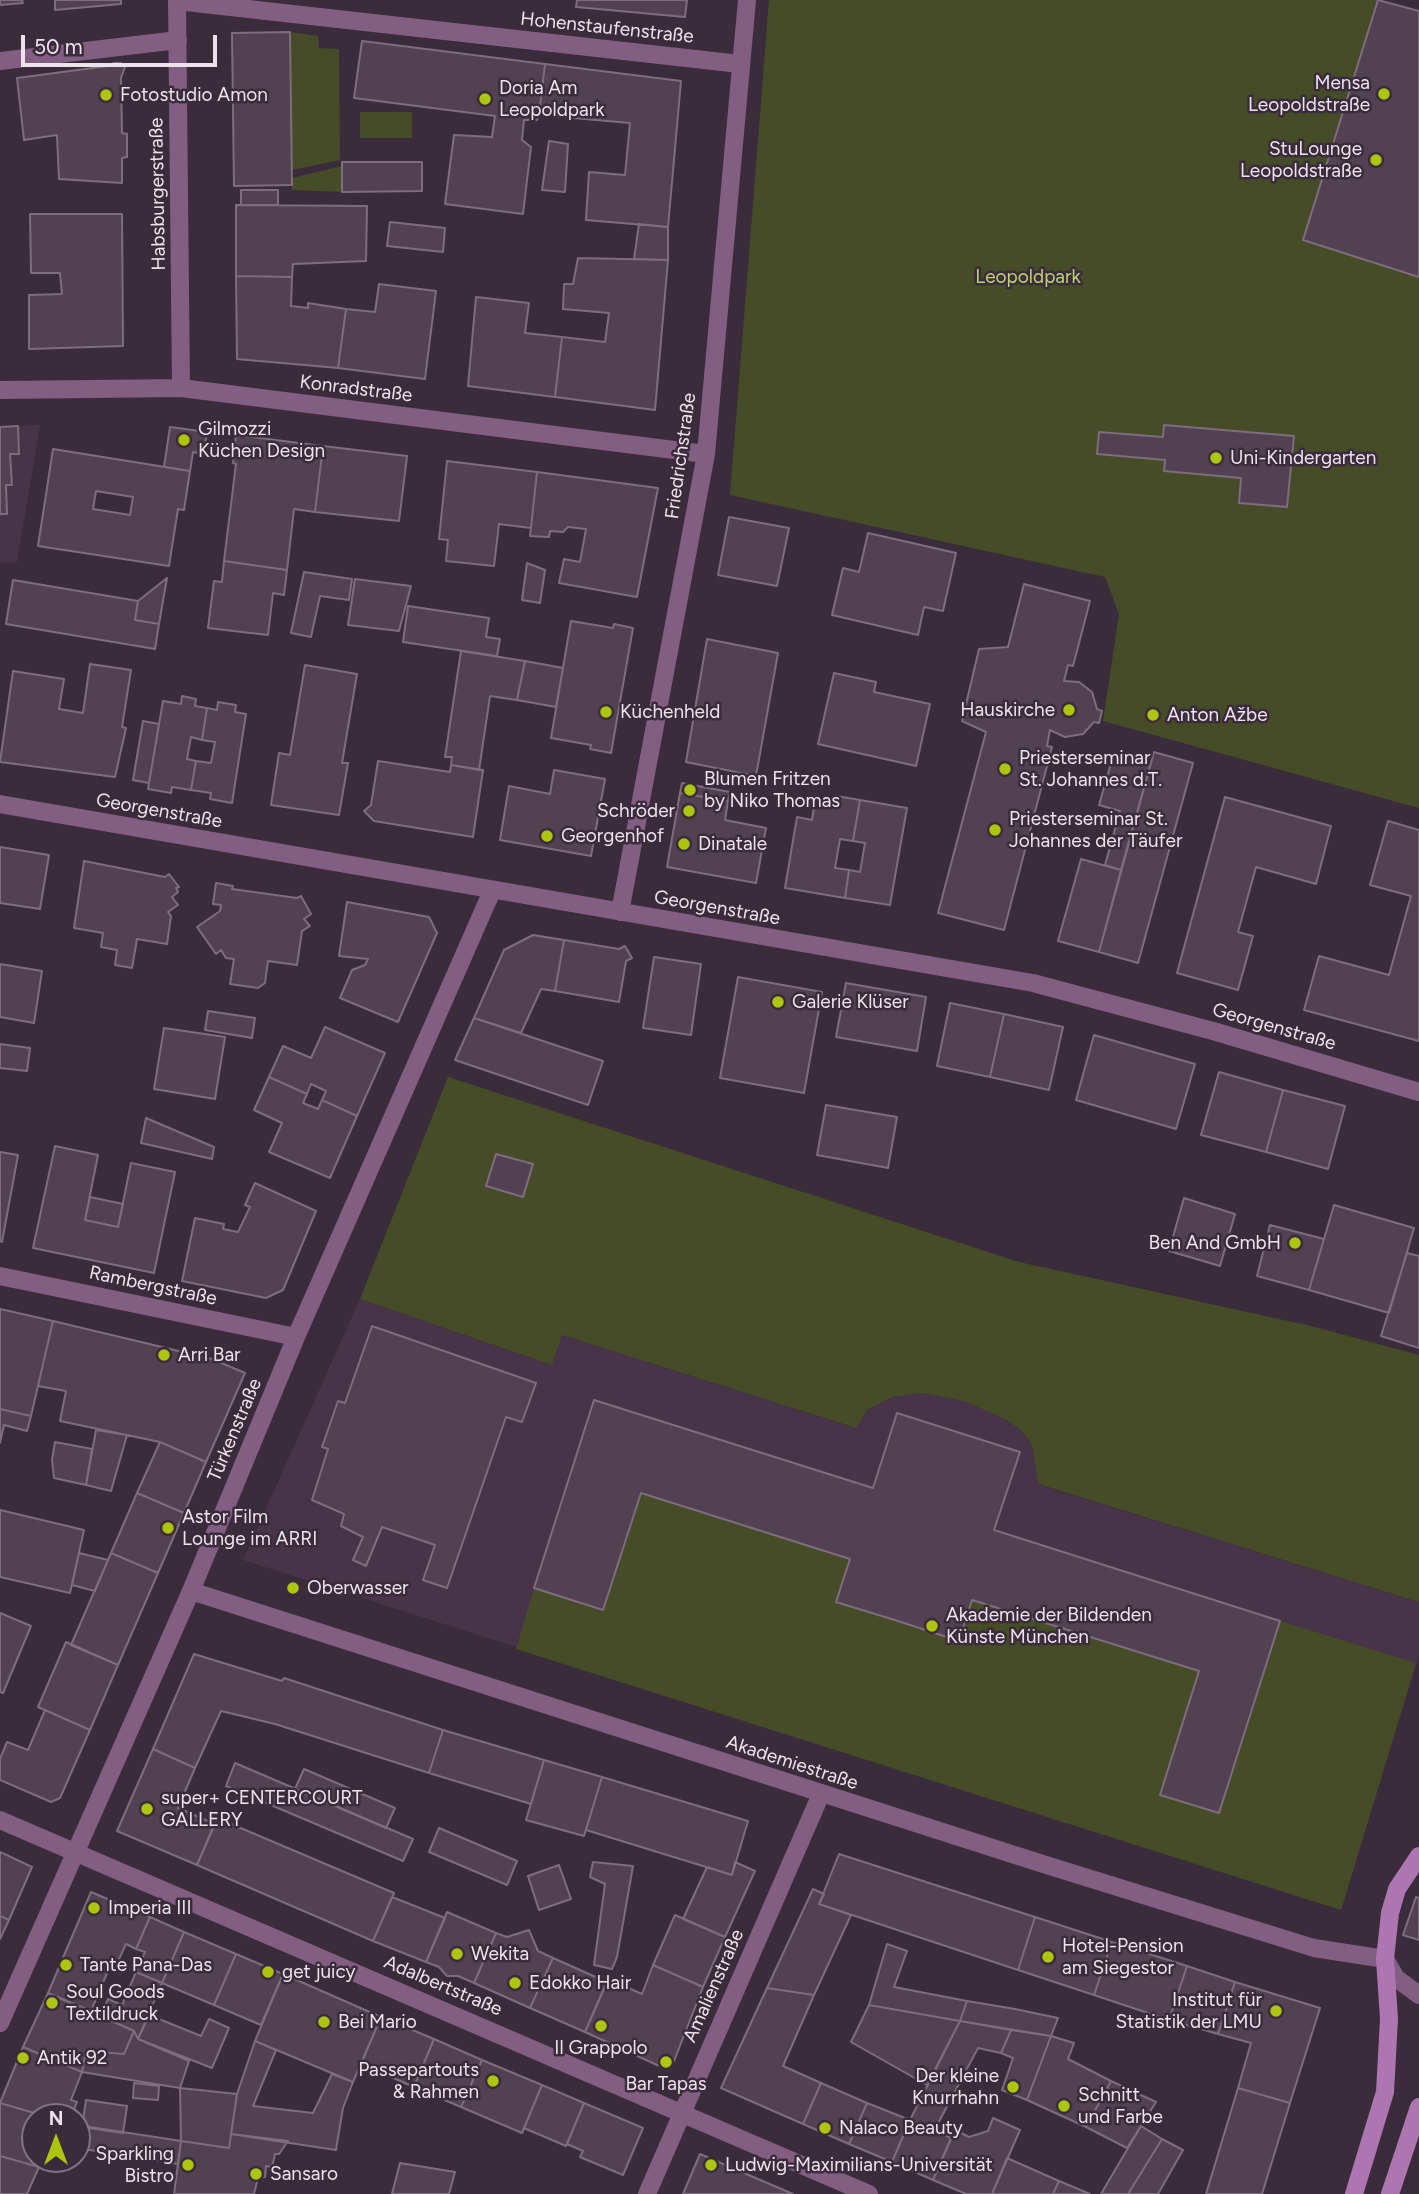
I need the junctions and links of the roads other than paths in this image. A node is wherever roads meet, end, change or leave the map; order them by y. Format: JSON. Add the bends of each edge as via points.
{"nodes":[{"id":1,"x":177,"y":0,"type":"edge"},
{"id":2,"x":747,"y":0,"type":"edge"},
{"id":3,"x":178,"y":40,"type":"junction"},
{"id":4,"x":0,"y":61,"type":"edge"},
{"id":5,"x":740,"y":64,"type":"junction"},
{"id":6,"x":181,"y":388,"type":"junction"},
{"id":7,"x":0,"y":390,"type":"edge"},
{"id":8,"x":706,"y":454,"type":"junction"},
{"id":9,"x":0,"y":804,"type":"edge"},
{"id":10,"x":492,"y":891,"type":"junction"},
{"id":11,"x":620,"y":912,"type":"junction"},
{"id":12,"x":1419,"y":1092,"type":"edge"},
{"id":13,"x":0,"y":1276,"type":"edge"},
{"id":14,"x":296,"y":1337,"type":"junction"},
{"id":15,"x":191,"y":1591,"type":"junction"},
{"id":16,"x":821,"y":1794,"type":"junction"},
{"id":17,"x":0,"y":1820,"type":"edge"},
{"id":18,"x":76,"y":1853,"type":"junction"},
{"id":19,"x":1419,"y":1856,"type":"edge"},
{"id":20,"x":1385,"y":1959,"type":"junction"},
{"id":21,"x":1419,"y":1995,"type":"edge"},
{"id":22,"x":0,"y":2023,"type":"edge"},
{"id":23,"x":1419,"y":2107,"type":"edge"},
{"id":24,"x":682,"y":2111,"type":"junction"},
{"id":25,"x":647,"y":2194,"type":"edge"},
{"id":26,"x":869,"y":2194,"type":"edge"},
{"id":27,"x":1354,"y":2194,"type":"edge"},
{"id":28,"x":1390,"y":2194,"type":"edge"}],
"edges":[{"from":1,"to":3,"type":"street","name":"Habsburgerstraße"},
{"from":1,"to":5,"type":"street","name":"Hohenstaufenstraße"},
{"from":2,"to":5,"type":"street","name":"Friedrichstraße"},
{"from":3,"to":4,"type":"street"},
{"from":3,"to":6,"type":"street","name":"Habsburgerstraße"},
{"from":5,"to":8,"type":"street","name":"Friedrichstraße"},
{"from":6,"to":7,"type":"street","name":"Konradstraße"},
{"from":6,"to":8,"type":"street","name":"Konradstraße"},
{"from":8,"to":11,"type":"street","name":"Friedrichstraße"},
{"from":9,"to":10,"type":"street","name":"Georgenstraße"},
{"from":10,"to":11,"type":"street","name":"Georgenstraße"},
{"from":10,"to":14,"type":"street","name":"Türkenstraße"},
{"from":11,"to":12,"type":"street","name":"Georgenstraße","via":[[1033,983]]},
{"from":13,"to":14,"type":"street","name":"Rambergstraße"},
{"from":14,"to":15,"type":"street","name":"Türkenstraße"},
{"from":15,"to":16,"type":"street","name":"Akademiestraße"},
{"from":15,"to":18,"type":"street","name":"Türkenstraße"},
{"from":16,"to":20,"type":"street","name":"Akademiestraße","via":[[1314,1948]]},
{"from":16,"to":24,"type":"street","name":"Amalienstraße"},
{"from":17,"to":18,"type":"street","name":"Adalbertstraße"},
{"from":18,"to":22,"type":"street","name":"Türkenstraße"},
{"from":18,"to":24,"type":"street","name":"Adalbertstraße"},
{"from":19,"to":20,"type":"main road","via":[[1397,1889]]},
{"from":20,"to":21,"type":"street","via":[[1396,1978]]},
{"from":20,"to":27,"type":"main road","via":[[1385,2092]]},
{"from":23,"to":28,"type":"main road"},
{"from":24,"to":25,"type":"street","name":"Amalienstraße"},
{"from":24,"to":26,"type":"street","name":"Adalbertstraße"}]}
